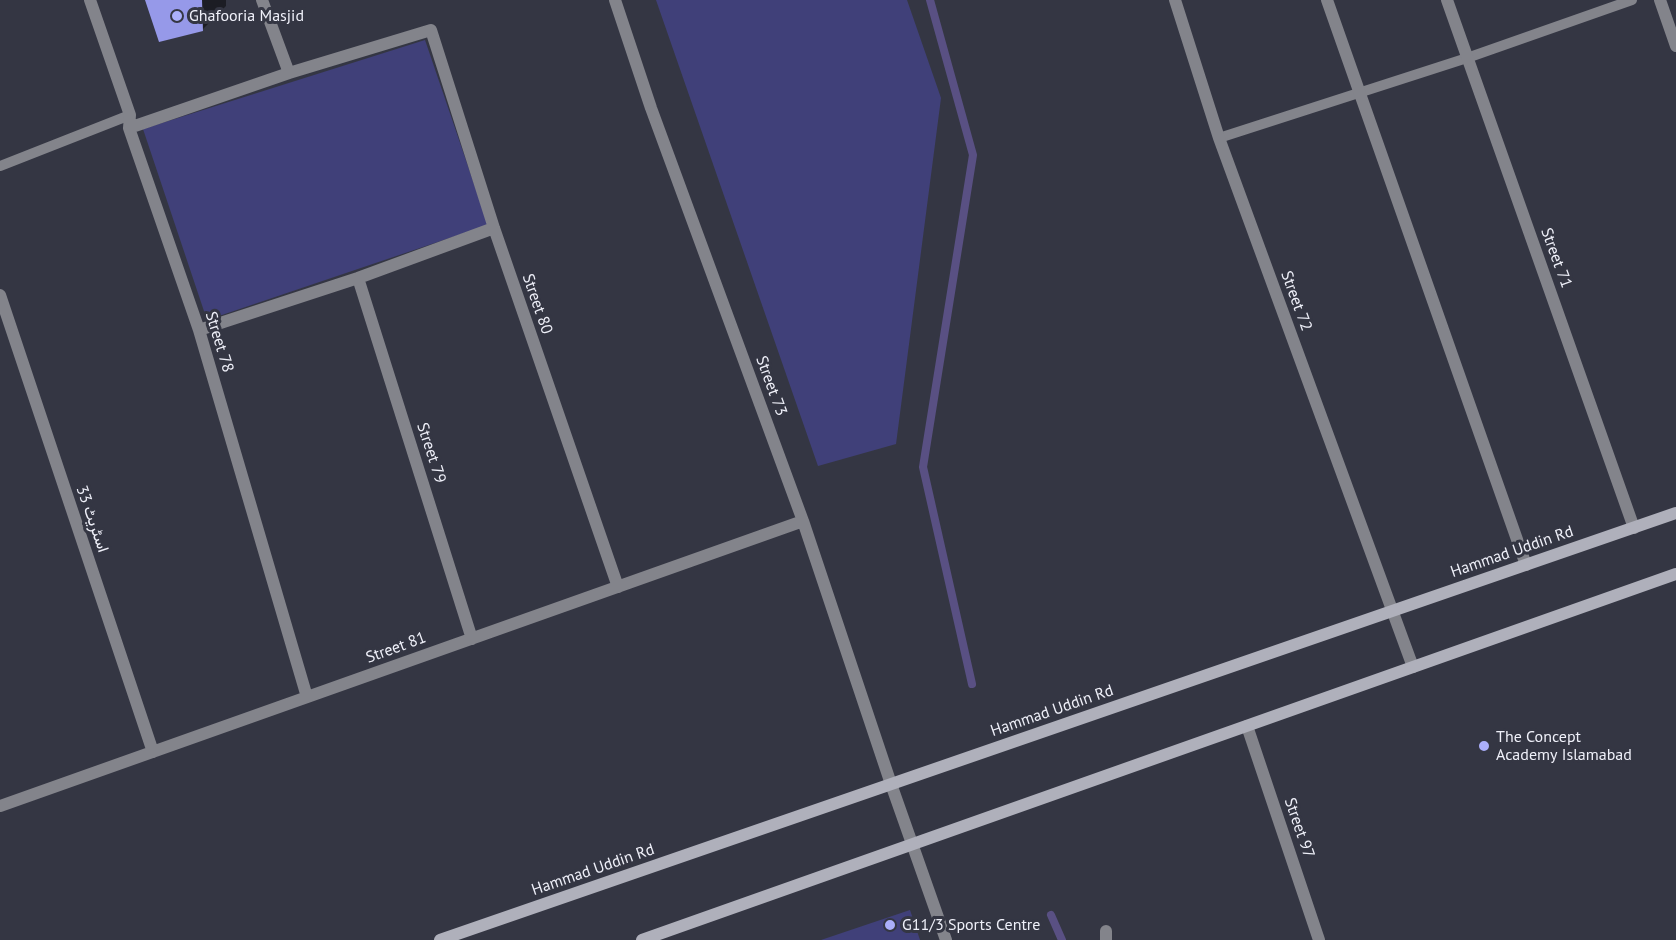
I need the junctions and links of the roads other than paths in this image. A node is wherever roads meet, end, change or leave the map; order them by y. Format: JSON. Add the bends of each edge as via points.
{"nodes":[{"id":1,"x":90,"y":0,"type":"edge"},
{"id":2,"x":262,"y":0,"type":"edge"},
{"id":3,"x":615,"y":0,"type":"edge"},
{"id":4,"x":1175,"y":0,"type":"edge"},
{"id":5,"x":1327,"y":0,"type":"edge"},
{"id":6,"x":1447,"y":0,"type":"edge"},
{"id":7,"x":1632,"y":0,"type":"edge"},
{"id":8,"x":1660,"y":0,"type":"edge"},
{"id":9,"x":1676,"y":46,"type":"edge"},
{"id":10,"x":1467,"y":58,"type":"junction"},
{"id":11,"x":289,"y":73,"type":"junction"},
{"id":12,"x":1358,"y":93,"type":"junction"},
{"id":13,"x":130,"y":115,"type":"junction"},
{"id":14,"x":129,"y":128,"type":"junction"},
{"id":15,"x":1219,"y":138,"type":"junction"},
{"id":16,"x":0,"y":166,"type":"edge"},
{"id":17,"x":494,"y":228,"type":"junction"},
{"id":18,"x":358,"y":278,"type":"junction"},
{"id":19,"x":0,"y":296,"type":"edge"},
{"id":20,"x":199,"y":330,"type":"junction"},
{"id":21,"x":1676,"y":513,"type":"edge"},
{"id":22,"x":803,"y":521,"type":"junction"},
{"id":23,"x":1634,"y":528,"type":"junction"},
{"id":24,"x":1526,"y":565,"type":"junction"},
{"id":25,"x":1676,"y":574,"type":"edge"},
{"id":26,"x":618,"y":587,"type":"junction"},
{"id":27,"x":1392,"y":611,"type":"junction"},
{"id":28,"x":472,"y":639,"type":"junction"},
{"id":29,"x":1413,"y":667,"type":"junction"},
{"id":30,"x":307,"y":697,"type":"junction"},
{"id":31,"x":1247,"y":726,"type":"junction"},
{"id":32,"x":153,"y":752,"type":"junction"},
{"id":33,"x":891,"y":784,"type":"junction"},
{"id":34,"x":0,"y":806,"type":"edge"},
{"id":35,"x":912,"y":844,"type":"junction"},
{"id":36,"x":440,"y":940,"type":"edge"},
{"id":37,"x":642,"y":940,"type":"edge"},
{"id":38,"x":946,"y":940,"type":"edge"},
{"id":39,"x":1319,"y":940,"type":"edge"}],
"edges":[{"from":1,"to":13,"type":"street","name":"Street 78"},
{"from":2,"to":11,"type":"street"},
{"from":3,"to":22,"type":"street","name":"Street 73"},
{"from":4,"to":15,"type":"street","name":"Street 72"},
{"from":5,"to":12,"type":"street"},
{"from":6,"to":10,"type":"street","name":"Street 71"},
{"from":7,"to":10,"type":"lane"},
{"from":8,"to":9,"type":"street"},
{"from":10,"to":12,"type":"lane"},
{"from":10,"to":23,"type":"street","name":"Street 71"},
{"from":11,"to":14,"type":"street"},
{"from":11,"to":17,"type":"street","name":"Street 80","via":[[431,30]]},
{"from":12,"to":15,"type":"lane"},
{"from":12,"to":24,"type":"street"},
{"from":13,"to":14,"type":"street","name":"Street 78"},
{"from":13,"to":16,"type":"lane"},
{"from":14,"to":20,"type":"street","name":"Street 78"},
{"from":15,"to":27,"type":"street","name":"Street 72"},
{"from":17,"to":18,"type":"street"},
{"from":17,"to":26,"type":"street","name":"Street 80"},
{"from":18,"to":20,"type":"street"},
{"from":18,"to":28,"type":"street","name":"Street 79"},
{"from":19,"to":32,"type":"street","name":"اسٹریٹ 33"},
{"from":20,"to":30,"type":"street","name":"Street 78"},
{"from":21,"to":23,"type":"street","name":"Hammad Uddin Rd"},
{"from":22,"to":26,"type":"street","name":"Street 81"},
{"from":22,"to":33,"type":"street","name":"Street 73"},
{"from":23,"to":24,"type":"street","name":"Hammad Uddin Rd"},
{"from":24,"to":27,"type":"street","name":"Hammad Uddin Rd"},
{"from":25,"to":29,"type":"street"},
{"from":26,"to":28,"type":"street","name":"Street 81"},
{"from":27,"to":29,"type":"street","name":"Street 72"},
{"from":27,"to":33,"type":"street","name":"Hammad Uddin Rd"},
{"from":28,"to":30,"type":"street","name":"Street 81"},
{"from":29,"to":31,"type":"street"},
{"from":30,"to":32,"type":"street","name":"Street 81"},
{"from":31,"to":35,"type":"street"},
{"from":31,"to":39,"type":"street","name":"Street 97"},
{"from":32,"to":34,"type":"street","name":"Street 81"},
{"from":33,"to":35,"type":"street","name":"Street 73"},
{"from":33,"to":36,"type":"street","name":"Hammad Uddin Rd"},
{"from":35,"to":37,"type":"street"},
{"from":35,"to":38,"type":"street","name":"Street 73"}]}
